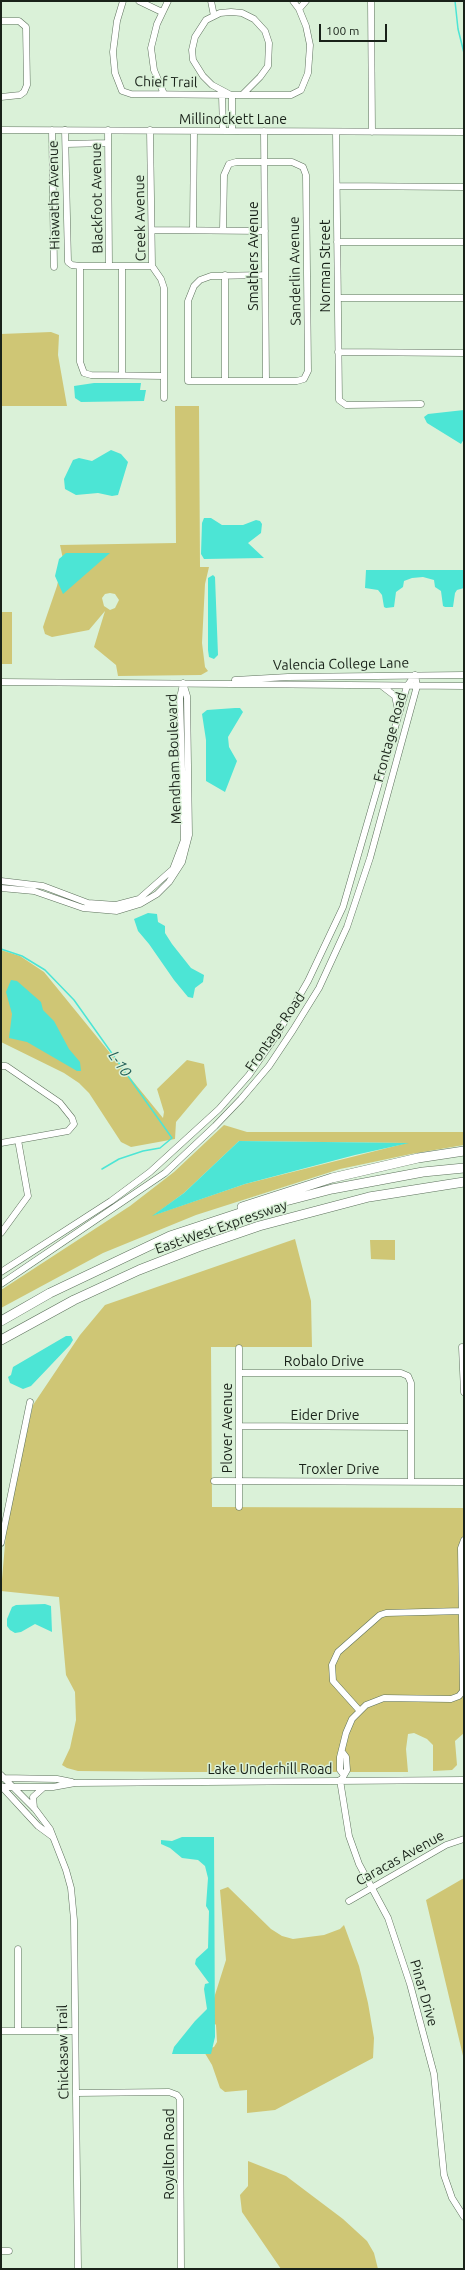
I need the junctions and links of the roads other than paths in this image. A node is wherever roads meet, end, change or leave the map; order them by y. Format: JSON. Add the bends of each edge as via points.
{"nodes":[{"id":1,"x":124,"y":1,"type":"edge"},
{"id":2,"x":139,"y":1,"type":"edge"},
{"id":3,"x":168,"y":1,"type":"edge"},
{"id":4,"x":211,"y":1,"type":"edge"},
{"id":5,"x":293,"y":1,"type":"edge"},
{"id":6,"x":306,"y":1,"type":"edge"},
{"id":7,"x":371,"y":1,"type":"edge"},
{"id":8,"x":299,"y":9,"type":"junction"},
{"id":9,"x":162,"y":12,"type":"junction"},
{"id":10,"x":214,"y":16,"type":"junction"},
{"id":11,"x":1,"y":21,"type":"edge"},
{"id":12,"x":164,"y":94,"type":"junction"},
{"id":13,"x":243,"y":94,"type":"junction"},
{"id":14,"x":222,"y":95,"type":"junction"},
{"id":15,"x":232,"y":95,"type":"junction"},
{"id":16,"x":1,"y":97,"type":"edge"},
{"id":17,"x":1,"y":130,"type":"edge"},
{"id":18,"x":52,"y":130,"type":"junction"},
{"id":19,"x":65,"y":130,"type":"junction"},
{"id":20,"x":108,"y":130,"type":"junction"},
{"id":21,"x":150,"y":130,"type":"junction"},
{"id":22,"x":194,"y":131,"type":"junction"},
{"id":23,"x":223,"y":131,"type":"junction"},
{"id":24,"x":232,"y":131,"type":"junction"},
{"id":25,"x":264,"y":131,"type":"junction"},
{"id":26,"x":336,"y":132,"type":"junction"},
{"id":27,"x":372,"y":132,"type":"junction"},
{"id":28,"x":464,"y":132,"type":"edge"},
{"id":29,"x":108,"y":143,"type":"junction"},
{"id":30,"x":66,"y":144,"type":"junction"},
{"id":31,"x":264,"y":162,"type":"junction"},
{"id":32,"x":337,"y":186,"type":"junction"},
{"id":33,"x":464,"y":188,"type":"edge"},
{"id":34,"x":152,"y":230,"type":"junction"},
{"id":35,"x":193,"y":230,"type":"junction"},
{"id":36,"x":224,"y":230,"type":"junction"},
{"id":37,"x":266,"y":231,"type":"junction"},
{"id":38,"x":337,"y":242,"type":"junction"},
{"id":39,"x":464,"y":242,"type":"edge"},
{"id":40,"x":80,"y":266,"type":"junction"},
{"id":41,"x":109,"y":266,"type":"junction"},
{"id":42,"x":152,"y":266,"type":"junction"},
{"id":43,"x":54,"y":267,"type":"dead end"},
{"id":44,"x":122,"y":267,"type":"junction"},
{"id":45,"x":224,"y":275,"type":"junction"},
{"id":46,"x":265,"y":275,"type":"junction"},
{"id":47,"x":338,"y":298,"type":"junction"},
{"id":48,"x":464,"y":298,"type":"edge"},
{"id":49,"x":338,"y":352,"type":"junction"},
{"id":50,"x":464,"y":353,"type":"edge"},
{"id":51,"x":122,"y":375,"type":"junction"},
{"id":52,"x":164,"y":376,"type":"junction"},
{"id":53,"x":225,"y":381,"type":"junction"},
{"id":54,"x":266,"y":381,"type":"junction"},
{"id":55,"x":164,"y":398,"type":"dead end"},
{"id":56,"x":421,"y":404,"type":"dead end"},
{"id":57,"x":414,"y":675,"type":"junction"},
{"id":58,"x":464,"y":675,"type":"edge"},
{"id":59,"x":1,"y":682,"type":"edge"},
{"id":60,"x":220,"y":682,"type":"junction"},
{"id":61,"x":183,"y":683,"type":"junction"},
{"id":62,"x":382,"y":686,"type":"junction"},
{"id":63,"x":407,"y":686,"type":"junction"},
{"id":64,"x":417,"y":686,"type":"junction"},
{"id":65,"x":464,"y":686,"type":"edge"},
{"id":66,"x":398,"y":717,"type":"junction"},
{"id":67,"x":1,"y":881,"type":"edge"},
{"id":68,"x":1,"y":888,"type":"edge"},
{"id":69,"x":1,"y":1066,"type":"edge"},
{"id":70,"x":18,"y":1140,"type":"junction"},
{"id":71,"x":1,"y":1143,"type":"edge"},
{"id":72,"x":464,"y":1151,"type":"edge"},
{"id":73,"x":464,"y":1168,"type":"edge"},
{"id":74,"x":464,"y":1183,"type":"edge"},
{"id":75,"x":1,"y":1233,"type":"edge"},
{"id":76,"x":170,"y":1236,"type":"junction"},
{"id":77,"x":1,"y":1272,"type":"edge"},
{"id":78,"x":1,"y":1284,"type":"edge"},
{"id":79,"x":1,"y":1321,"type":"edge"},
{"id":80,"x":1,"y":1340,"type":"edge"},
{"id":81,"x":462,"y":1347,"type":"dead end"},
{"id":82,"x":239,"y":1348,"type":"dead end"},
{"id":83,"x":239,"y":1373,"type":"junction"},
{"id":84,"x":464,"y":1392,"type":"edge"},
{"id":85,"x":30,"y":1402,"type":"dead end"},
{"id":86,"x":239,"y":1426,"type":"junction"},
{"id":87,"x":411,"y":1427,"type":"junction"},
{"id":88,"x":214,"y":1481,"type":"dead end"},
{"id":89,"x":239,"y":1481,"type":"junction"},
{"id":90,"x":411,"y":1481,"type":"junction"},
{"id":91,"x":464,"y":1482,"type":"edge"},
{"id":92,"x":239,"y":1507,"type":"dead end"},
{"id":93,"x":464,"y":1540,"type":"edge"},
{"id":94,"x":1,"y":1544,"type":"edge"},
{"id":95,"x":462,"y":1611,"type":"junction"},
{"id":96,"x":359,"y":1710,"type":"junction"},
{"id":97,"x":2,"y":1777,"type":"edge"},
{"id":98,"x":342,"y":1778,"type":"junction"},
{"id":99,"x":464,"y":1780,"type":"edge"},
{"id":100,"x":75,"y":1783,"type":"junction"},
{"id":101,"x":1,"y":1786,"type":"edge"},
{"id":102,"x":12,"y":1787,"type":"junction"},
{"id":103,"x":44,"y":1787,"type":"junction"},
{"id":104,"x":35,"y":1810,"type":"junction"},
{"id":105,"x":54,"y":1838,"type":"junction"},
{"id":106,"x":464,"y":1839,"type":"edge"},
{"id":107,"x":371,"y":1888,"type":"junction"},
{"id":108,"x":349,"y":1901,"type":"dead end"},
{"id":109,"x":18,"y":1949,"type":"dead end"},
{"id":110,"x":1,"y":2031,"type":"edge"},
{"id":111,"x":18,"y":2031,"type":"junction"},
{"id":112,"x":75,"y":2031,"type":"junction"},
{"id":113,"x":76,"y":2093,"type":"junction"},
{"id":114,"x":464,"y":2217,"type":"edge"},
{"id":115,"x":1,"y":2251,"type":"edge"},
{"id":116,"x":9,"y":2251,"type":"dead end"},
{"id":117,"x":78,"y":2269,"type":"edge"},
{"id":118,"x":181,"y":2269,"type":"edge"}],
"edges":[{"from":1,"to":12,"type":"street","name":"Chief Trail","via":[[117,21],[114,44],[117,82],[122,91],[128,94]]},
{"from":2,"to":9,"type":"street"},
{"from":3,"to":9,"type":"street"},
{"from":4,"to":10,"type":"street"},
{"from":5,"to":8,"type":"street"},
{"from":6,"to":8,"type":"street"},
{"from":7,"to":27,"type":"street"},
{"from":8,"to":13,"type":"street","via":[[308,34],[310,51],[308,73],[301,90],[291,95]]},
{"from":9,"to":12,"type":"street","via":[[151,48],[154,70]]},
{"from":10,"to":13,"type":"street","via":[[225,12],[242,13],[259,23],[267,36],[270,48],[268,66]]},
{"from":10,"to":15,"type":"street","via":[[203,23],[195,37],[193,60],[206,80]]},
{"from":11,"to":16,"type":"street","via":[[19,21],[26,27],[27,85],[26,90],[20,95]]},
{"from":12,"to":14,"type":"street","name":"Chief Trail"},
{"from":13,"to":15,"type":"street"},
{"from":14,"to":15,"type":"street","name":"Chief Trail"},
{"from":14,"to":23,"type":"street"},
{"from":15,"to":24,"type":"street"},
{"from":17,"to":18,"type":"street","name":"Millinockett Lane"},
{"from":18,"to":19,"type":"street","name":"Millinockett Lane"},
{"from":18,"to":43,"type":"street"},
{"from":19,"to":20,"type":"street","name":"Millinockett Lane"},
{"from":19,"to":30,"type":"street","name":"Hiawatha Avenue"},
{"from":20,"to":21,"type":"street","name":"Millinockett Lane"},
{"from":20,"to":29,"type":"street","name":"Blackfoot Avenue"},
{"from":21,"to":22,"type":"street","name":"Millinockett Lane"},
{"from":21,"to":34,"type":"street","name":"Creek Avenue"},
{"from":22,"to":23,"type":"street","name":"Millinockett Lane"},
{"from":22,"to":35,"type":"street"},
{"from":23,"to":24,"type":"street","name":"Millinockett Lane"},
{"from":24,"to":25,"type":"street","name":"Millinockett Lane"},
{"from":25,"to":26,"type":"street","name":"Millinockett Lane"},
{"from":25,"to":31,"type":"street","name":"Smathers Avenue"},
{"from":26,"to":27,"type":"street","name":"Millinockett Lane"},
{"from":26,"to":32,"type":"street","name":"Norman Street"},
{"from":27,"to":28,"type":"street","name":"Millinockett Lane"},
{"from":29,"to":30,"type":"street"},
{"from":29,"to":41,"type":"street","name":"Blackfoot Avenue"},
{"from":30,"to":40,"type":"street","name":"Hiawatha Avenue","via":[[67,259],[72,265]]},
{"from":31,"to":36,"type":"street","via":[[236,162],[229,164],[224,170]]},
{"from":31,"to":37,"type":"street","name":"Smathers Avenue"},
{"from":31,"to":54,"type":"street","name":"Sanderlin Avenue","via":[[292,162],[302,166],[306,174],[308,368],[306,377],[297,381]]},
{"from":32,"to":33,"type":"street"},
{"from":32,"to":38,"type":"street","name":"Norman Street"},
{"from":34,"to":35,"type":"street"},
{"from":34,"to":42,"type":"street","name":"Creek Avenue"},
{"from":35,"to":36,"type":"street"},
{"from":36,"to":37,"type":"street"},
{"from":37,"to":46,"type":"street","name":"Smathers Avenue"},
{"from":38,"to":39,"type":"street"},
{"from":38,"to":47,"type":"street","name":"Norman Street"},
{"from":40,"to":41,"type":"street"},
{"from":40,"to":51,"type":"street","via":[[82,371],[91,375]]},
{"from":41,"to":44,"type":"street"},
{"from":42,"to":44,"type":"street"},
{"from":42,"to":52,"type":"street","name":"Creek Avenue","via":[[164,288]]},
{"from":44,"to":51,"type":"street","name":"Blackfoot Avenue"},
{"from":45,"to":46,"type":"street"},
{"from":45,"to":53,"type":"street"},
{"from":45,"to":53,"type":"street","via":[[205,278],[194,286],[189,296],[188,381]]},
{"from":46,"to":54,"type":"street","name":"Smathers Avenue"},
{"from":47,"to":48,"type":"street"},
{"from":47,"to":49,"type":"street","name":"Norman Street"},
{"from":49,"to":50,"type":"street"},
{"from":49,"to":56,"type":"street","name":"Norman Street","via":[[339,400],[346,405]]},
{"from":51,"to":52,"type":"street"},
{"from":52,"to":55,"type":"street","name":"Creek Avenue"},
{"from":53,"to":54,"type":"street"},
{"from":57,"to":58,"type":"street","name":"Valencia College Lane"},
{"from":57,"to":60,"type":"street","name":"Valencia College Lane","via":[[250,678]]},
{"from":57,"to":63,"type":"street","name":"Frontage Road"},
{"from":57,"to":64,"type":"street","name":"Frontage Road"},
{"from":59,"to":61,"type":"street","name":"Valencia College Lane"},
{"from":60,"to":61,"type":"street","name":"Valencia College Lane"},
{"from":60,"to":62,"type":"street","name":"Valencia College Lane"},
{"from":61,"to":67,"type":"street","name":"Mendham Boulevard","via":[[180,698],[184,840],[173,870],[139,899],[116,905],[88,903],[43,886]]},
{"from":61,"to":68,"type":"street","name":"Mendham Boulevard","via":[[187,696],[189,835],[182,862],[169,882],[146,901],[117,911],[83,908],[34,891]]},
{"from":62,"to":63,"type":"street","name":"Valencia College Lane"},
{"from":62,"to":66,"type":"street","via":[[395,696]]},
{"from":63,"to":64,"type":"street","name":"Valencia College Lane"},
{"from":63,"to":66,"type":"street","name":"Frontage Road"},
{"from":64,"to":65,"type":"street","name":"Valencia College Lane"},
{"from":64,"to":78,"type":"street","name":"Frontage Road","via":[[370,858],[347,927],[319,988],[273,1060],[215,1126],[165,1173]]},
{"from":66,"to":77,"type":"street","name":"Frontage Road","via":[[343,907],[308,982],[278,1033],[248,1075],[219,1109],[150,1172],[111,1201]]},
{"from":69,"to":70,"type":"street","via":[[6,1066],[60,1103],[73,1120],[73,1126],[68,1131]]},
{"from":70,"to":71,"type":"street"},
{"from":70,"to":75,"type":"street","via":[[28,1196]]},
{"from":72,"to":76,"type":"highway","via":[[418,1158],[332,1178],[256,1202]]},
{"from":73,"to":76,"type":"highway","name":"East-West Expressway","via":[[423,1172],[332,1189],[243,1212]]},
{"from":74,"to":80,"type":"highway","name":"East-West Expressway","via":[[449,1183],[369,1197],[259,1226],[139,1270],[87,1294]]},
{"from":76,"to":79,"type":"highway","name":"East-West Expressway","via":[[50,1293]]},
{"from":81,"to":84,"type":"street"},
{"from":82,"to":83,"type":"street","name":"Plover Avenue"},
{"from":83,"to":86,"type":"street","name":"Plover Avenue"},
{"from":83,"to":87,"type":"street","name":"Robalo Drive","via":[[401,1373],[408,1376],[411,1383]]},
{"from":85,"to":94,"type":"street"},
{"from":86,"to":87,"type":"street","name":"Eider Drive"},
{"from":86,"to":89,"type":"street","name":"Plover Avenue"},
{"from":87,"to":90,"type":"street"},
{"from":88,"to":89,"type":"street","name":"Troxler Drive"},
{"from":89,"to":90,"type":"street","name":"Troxler Drive"},
{"from":89,"to":92,"type":"street","name":"Plover Avenue"},
{"from":90,"to":91,"type":"street","name":"Troxler Drive"},
{"from":93,"to":95,"type":"street","via":[[461,1548]]},
{"from":95,"to":96,"type":"street","via":[[463,1688],[459,1696],[451,1699],[384,1698],[375,1700]]},
{"from":95,"to":96,"type":"street","via":[[386,1613],[380,1615],[338,1652],[332,1665],[333,1681]]},
{"from":96,"to":98,"type":"street","name":"Pinar Drive","via":[[349,1725],[340,1757]]},
{"from":97,"to":100,"type":"street","name":"Lake Underhill Road","via":[[57,1779]]},
{"from":97,"to":102,"type":"street","name":"Chickasaw Trail"},
{"from":98,"to":99,"type":"street","name":"Lake Underhill Road"},
{"from":98,"to":100,"type":"street","name":"Lake Underhill Road"},
{"from":98,"to":107,"type":"street","name":"Pinar Drive","via":[[349,1836]]},
{"from":100,"to":103,"type":"street","name":"Lake Underhill Road"},
{"from":101,"to":102,"type":"street","name":"Lake Underhill Road"},
{"from":101,"to":105,"type":"street","via":[[38,1826]]},
{"from":102,"to":103,"type":"street","name":"Lake Underhill Road"},
{"from":102,"to":104,"type":"street","name":"Chickasaw Trail"},
{"from":103,"to":104,"type":"street","via":[[33,1797]]},
{"from":104,"to":105,"type":"street","name":"Chickasaw Trail"},
{"from":105,"to":112,"type":"street","name":"Chickasaw Trail","via":[[66,1870],[73,1901]]},
{"from":106,"to":107,"type":"street","name":"Caracas Avenue","via":[[446,1844]]},
{"from":107,"to":108,"type":"street","name":"Caracas Avenue"},
{"from":107,"to":114,"type":"street","name":"Pinar Drive","via":[[388,1918],[410,1984],[434,2074],[444,2175],[452,2198]]},
{"from":109,"to":111,"type":"street"},
{"from":110,"to":111,"type":"street"},
{"from":111,"to":112,"type":"street"},
{"from":112,"to":113,"type":"street","name":"Chickasaw Trail"},
{"from":113,"to":117,"type":"street","name":"Chickasaw Trail"},
{"from":113,"to":118,"type":"street","name":"Royalton Road","via":[[169,2092],[180,2099]]},
{"from":115,"to":116,"type":"street"}]}
